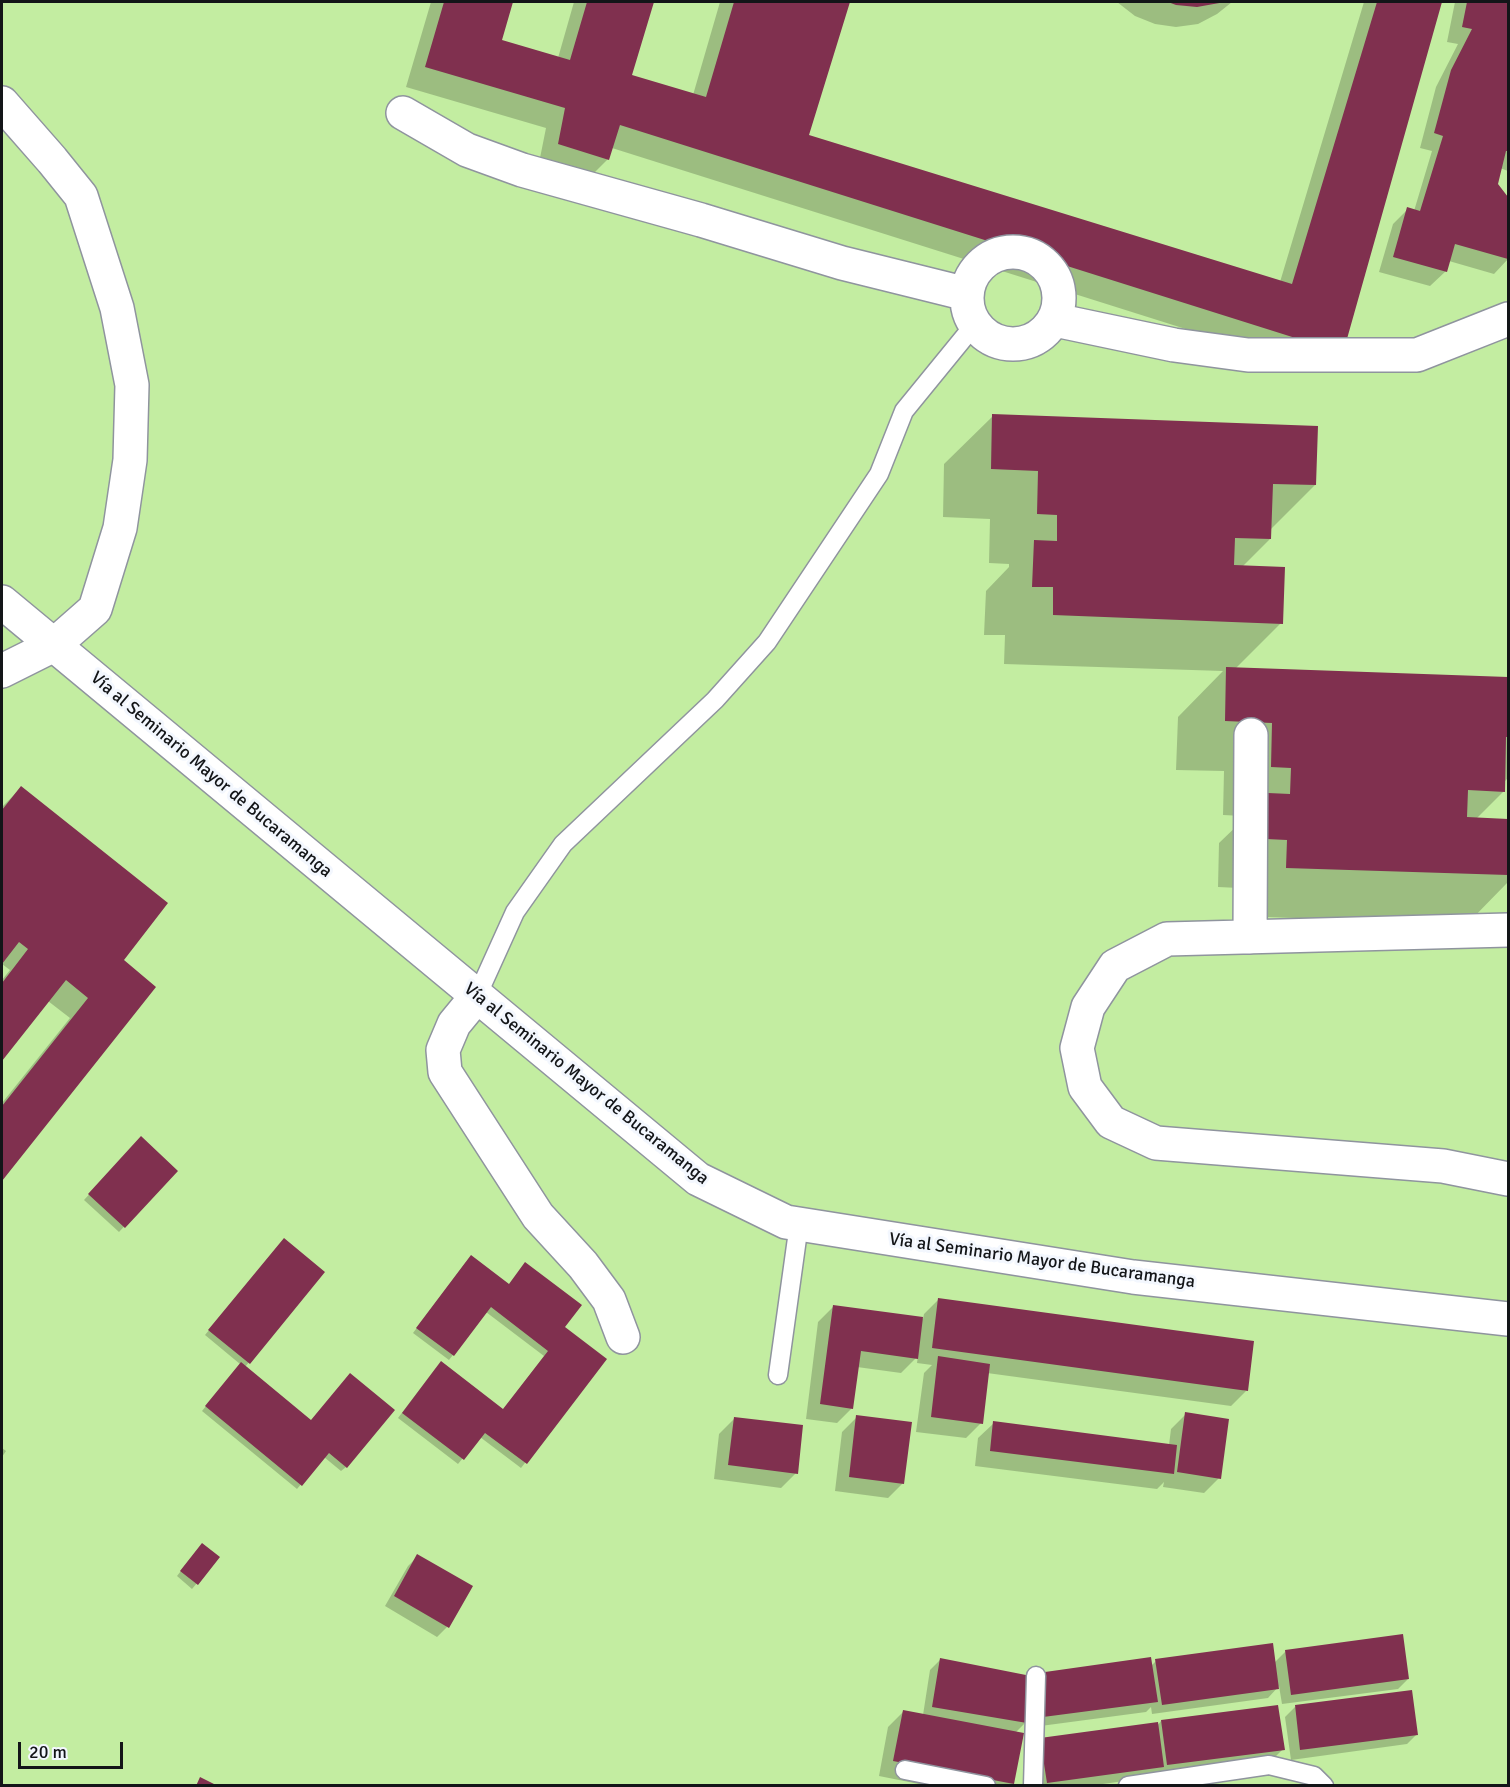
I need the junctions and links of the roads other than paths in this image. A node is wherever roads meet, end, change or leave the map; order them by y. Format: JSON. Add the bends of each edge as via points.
{"nodes":[{"id":1,"x":2,"y":103,"type":"edge"},
{"id":2,"x":403,"y":113,"type":"dead end"},
{"id":3,"x":971,"y":309,"type":"junction"},
{"id":4,"x":1509,"y":319,"type":"edge"},
{"id":5,"x":1055,"y":320,"type":"junction"},
{"id":6,"x":2,"y":602,"type":"edge"},
{"id":7,"x":54,"y":645,"type":"junction"},
{"id":8,"x":2,"y":671,"type":"edge"},
{"id":9,"x":1251,"y":735,"type":"dead end"},
{"id":10,"x":1509,"y":930,"type":"edge"},
{"id":11,"x":1250,"y":937,"type":"junction"},
{"id":12,"x":477,"y":996,"type":"junction"},
{"id":13,"x":1509,"y":1179,"type":"edge"},
{"id":14,"x":799,"y":1224,"type":"junction"},
{"id":15,"x":1509,"y":1319,"type":"edge"},
{"id":16,"x":623,"y":1337,"type":"dead end"},
{"id":17,"x":778,"y":1375,"type":"dead end"},
{"id":18,"x":1036,"y":1676,"type":"dead end"},
{"id":19,"x":905,"y":1770,"type":"dead end"},
{"id":20,"x":986,"y":1785,"type":"edge"},
{"id":21,"x":1033,"y":1785,"type":"edge"},
{"id":22,"x":1128,"y":1785,"type":"edge"},
{"id":23,"x":1324,"y":1785,"type":"edge"}],
"edges":[{"from":1,"to":7,"type":"street","via":[[81,196],[117,308],[132,385],[130,460],[120,528],[94,609]]},
{"from":2,"to":3,"type":"street","via":[[467,150],[522,170],[842,263]]},
{"from":3,"to":5,"type":"street","via":[[984,334],[1010,344],[1036,338]]},
{"from":3,"to":5,"type":"street","via":[[971,278],[981,265],[1009,252],[1026,254],[1052,273],[1058,287]]},
{"from":3,"to":12,"type":"lane","via":[[904,411],[879,474],[767,642],[715,700],[563,844],[516,912]]},
{"from":4,"to":5,"type":"street","via":[[1417,354],[1271,355],[1174,345]]},
{"from":6,"to":7,"type":"street","name":"Vía al Seminario Mayor de Bucaramanga"},
{"from":7,"to":8,"type":"street"},
{"from":7,"to":12,"type":"street","name":"Vía al Seminario Mayor de Bucaramanga"},
{"from":9,"to":11,"type":"street"},
{"from":10,"to":11,"type":"street"},
{"from":11,"to":13,"type":"street","via":[[1167,939],[1115,966],[1088,1007],[1077,1048],[1085,1087],[1111,1122],[1156,1143],[1443,1166]]},
{"from":12,"to":14,"type":"street","name":"Vía al Seminario Mayor de Bucaramanga","via":[[698,1179],[786,1222]]},
{"from":12,"to":16,"type":"street","via":[[454,1024],[443,1050],[445,1072],[538,1216],[609,1300]]},
{"from":14,"to":15,"type":"street","name":"Vía al Seminario Mayor de Bucaramanga","via":[[1133,1277]]},
{"from":14,"to":17,"type":"lane"},
{"from":18,"to":21,"type":"lane"},
{"from":19,"to":20,"type":"lane"},
{"from":22,"to":23,"type":"lane","via":[[1269,1765],[1314,1776]]}]}
